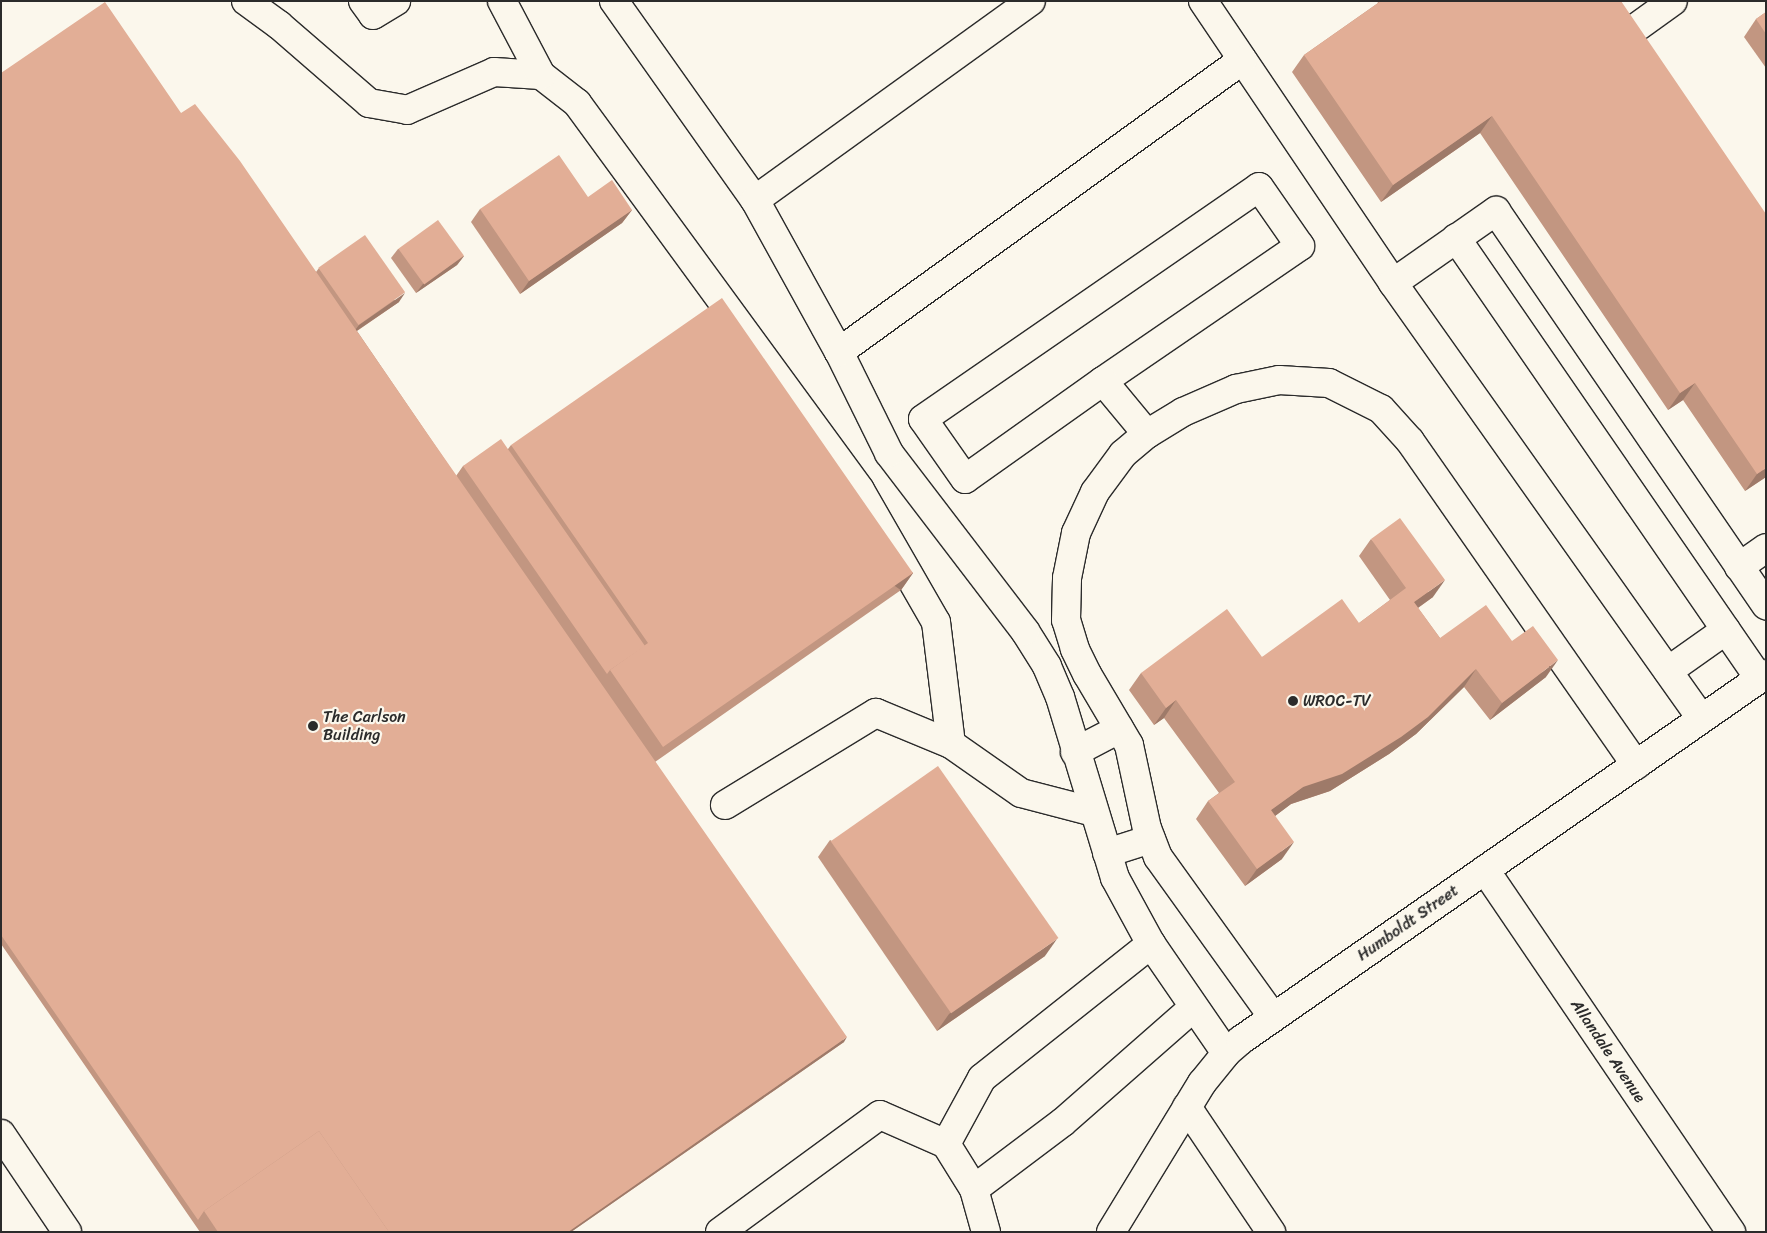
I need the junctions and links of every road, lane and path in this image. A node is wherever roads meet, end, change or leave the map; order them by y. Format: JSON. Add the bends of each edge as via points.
{"nodes":[{"id":1,"x":246,"y":1,"type":"edge"},
{"id":2,"x":362,"y":1,"type":"edge"},
{"id":3,"x":396,"y":1,"type":"edge"},
{"id":4,"x":502,"y":1,"type":"edge"},
{"id":5,"x":614,"y":1,"type":"edge"},
{"id":6,"x":1031,"y":1,"type":"edge"},
{"id":7,"x":1203,"y":1,"type":"edge"},
{"id":8,"x":1673,"y":1,"type":"edge"},
{"id":9,"x":1637,"y":27,"type":"edge"},
{"id":10,"x":1243,"y":60,"type":"junction"},
{"id":11,"x":540,"y":75,"type":"junction"},
{"id":12,"x":755,"y":200,"type":"junction"},
{"id":13,"x":1456,"y":238,"type":"junction"},
{"id":14,"x":1393,"y":283,"type":"junction"},
{"id":15,"x":839,"y":352,"type":"junction"},
{"id":16,"x":1103,"y":381,"type":"junction"},
{"id":17,"x":1147,"y":434,"type":"junction"},
{"id":18,"x":1766,"y":548,"type":"edge"},
{"id":19,"x":1739,"y":567,"type":"junction"},
{"id":20,"x":1766,"y":606,"type":"edge"},
{"id":21,"x":1726,"y":630,"type":"junction"},
{"id":22,"x":1668,"y":672,"type":"junction"},
{"id":23,"x":1762,"y":676,"type":"edge"},
{"id":24,"x":1701,"y":718,"type":"junction"},
{"id":25,"x":1119,"y":729,"type":"junction"},
{"id":26,"x":951,"y":744,"type":"junction"},
{"id":27,"x":1075,"y":752,"type":"junction"},
{"id":28,"x":1636,"y":764,"type":"junction"},
{"id":29,"x":726,"y":805,"type":"dead end"},
{"id":30,"x":1094,"y":812,"type":"junction"},
{"id":31,"x":1151,"y":839,"type":"junction"},
{"id":32,"x":1107,"y":853,"type":"junction"},
{"id":33,"x":1485,"y":870,"type":"junction"},
{"id":34,"x":1151,"y":944,"type":"junction"},
{"id":35,"x":1194,"y":1007,"type":"junction"},
{"id":36,"x":1273,"y":1018,"type":"junction"},
{"id":37,"x":1226,"y":1053,"type":"junction"},
{"id":38,"x":1186,"y":1107,"type":"junction"},
{"id":39,"x":1,"y":1134,"type":"edge"},
{"id":40,"x":946,"y":1144,"type":"junction"},
{"id":41,"x":974,"y":1189,"type":"junction"},
{"id":42,"x":67,"y":1232,"type":"edge"},
{"id":43,"x":720,"y":1232,"type":"edge"},
{"id":44,"x":986,"y":1232,"type":"edge"},
{"id":45,"x":1111,"y":1232,"type":"edge"},
{"id":46,"x":1271,"y":1232,"type":"edge"},
{"id":47,"x":1731,"y":1232,"type":"edge"}],
"edges":[{"from":1,"to":11,"type":"street","via":[[279,25],[369,103],[407,110],[494,72]]},
{"from":2,"to":3,"type":"street","via":[[373,15]]},
{"from":4,"to":11,"type":"street"},
{"from":5,"to":12,"type":"street"},
{"from":6,"to":12,"type":"street"},
{"from":7,"to":10,"type":"street"},
{"from":8,"to":9,"type":"street"},
{"from":10,"to":14,"type":"street"},
{"from":10,"to":15,"type":"street"},
{"from":11,"to":26,"type":"street","via":[[577,103],[860,490],[936,622]]},
{"from":12,"to":15,"type":"street"},
{"from":13,"to":14,"type":"street"},
{"from":13,"to":19,"type":"street","via":[[1496,211]]},
{"from":13,"to":21,"type":"street"},
{"from":14,"to":22,"type":"street"},
{"from":15,"to":27,"type":"street","via":[[889,453],[1047,666],[1060,697]]},
{"from":16,"to":16,"type":"street","via":[[965,479],[923,419],[1259,187],[1300,246]]},
{"from":16,"to":17,"type":"street"},
{"from":17,"to":25,"type":"street","via":[[1123,454],[1095,492],[1076,533],[1067,578],[1066,620],[1076,649]]},
{"from":17,"to":28,"type":"street","via":[[1183,412],[1236,389],[1279,380],[1330,383],[1381,409],[1410,441]]},
{"from":18,"to":19,"type":"street"},
{"from":19,"to":20,"type":"street"},
{"from":21,"to":22,"type":"street"},
{"from":21,"to":23,"type":"street"},
{"from":22,"to":24,"type":"street"},
{"from":23,"to":24,"type":"street","name":"Humboldt Street"},
{"from":24,"to":28,"type":"street","name":"Humboldt Street"},
{"from":25,"to":27,"type":"street"},
{"from":25,"to":31,"type":"street","via":[[1128,745]]},
{"from":26,"to":29,"type":"street","via":[[876,713]]},
{"from":26,"to":30,"type":"street","via":[[1021,793]]},
{"from":27,"to":30,"type":"street"},
{"from":28,"to":33,"type":"street","name":"Humboldt Street"},
{"from":30,"to":32,"type":"street"},
{"from":31,"to":32,"type":"street"},
{"from":31,"to":36,"type":"street","via":[[1158,857]]},
{"from":32,"to":34,"type":"street","via":[[1115,878]]},
{"from":33,"to":36,"type":"street","name":"Humboldt Street"},
{"from":33,"to":47,"type":"street","name":"Allandale Avenue"},
{"from":34,"to":35,"type":"street"},
{"from":34,"to":40,"type":"street","via":[[982,1078]]},
{"from":35,"to":37,"type":"street"},
{"from":35,"to":41,"type":"street","via":[[1063,1122]]},
{"from":36,"to":37,"type":"street","name":"Humboldt Street"},
{"from":37,"to":38,"type":"street","name":"Humboldt Street"},
{"from":38,"to":45,"type":"street","name":"Humboldt Street"},
{"from":38,"to":46,"type":"street"},
{"from":39,"to":42,"type":"street"},
{"from":40,"to":41,"type":"street"},
{"from":40,"to":43,"type":"street","via":[[880,1115]]},
{"from":41,"to":44,"type":"street"}]}
